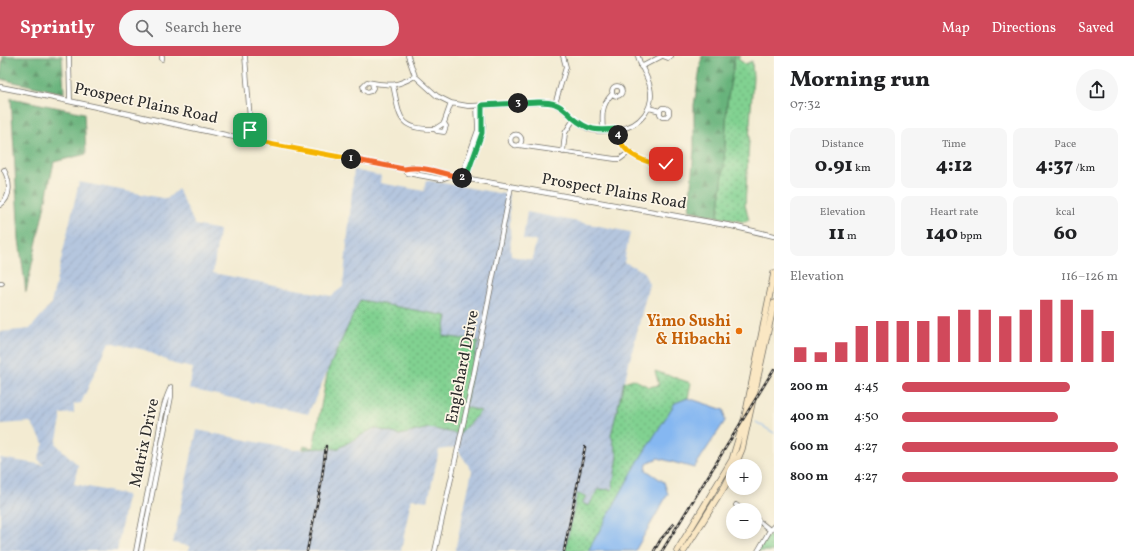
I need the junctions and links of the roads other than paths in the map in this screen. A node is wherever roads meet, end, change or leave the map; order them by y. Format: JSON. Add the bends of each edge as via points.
{"nodes":[{"id":1,"x":69,"y":56,"type":"edge"},
{"id":2,"x":245,"y":56,"type":"edge"},
{"id":3,"x":408,"y":56,"type":"edge"},
{"id":4,"x":563,"y":56,"type":"edge"},
{"id":5,"x":638,"y":56,"type":"edge"},
{"id":6,"x":663,"y":56,"type":"edge"},
{"id":7,"x":671,"y":56,"type":"edge"},
{"id":8,"x":642,"y":67,"type":"junction"},
{"id":9,"x":415,"y":76,"type":"junction"},
{"id":10,"x":372,"y":83,"type":"dead end"},
{"id":11,"x":394,"y":85,"type":"junction"},
{"id":12,"x":0,"y":87,"type":"edge"},
{"id":13,"x":612,"y":94,"type":"dead end"},
{"id":14,"x":70,"y":100,"type":"junction"},
{"id":15,"x":451,"y":103,"type":"junction"},
{"id":16,"x":555,"y":104,"type":"junction"},
{"id":17,"x":482,"y":105,"type":"junction"},
{"id":18,"x":477,"y":106,"type":"junction"},
{"id":19,"x":649,"y":108,"type":"junction"},
{"id":20,"x":660,"y":110,"type":"dead end"},
{"id":21,"x":574,"y":119,"type":"junction"},
{"id":22,"x":444,"y":123,"type":"junction"},
{"id":23,"x":435,"y":129,"type":"junction"},
{"id":24,"x":617,"y":129,"type":"junction"},
{"id":25,"x":603,"y":130,"type":"junction"},
{"id":26,"x":248,"y":140,"type":"junction"},
{"id":27,"x":518,"y":145,"type":"dead end"},
{"id":28,"x":563,"y":152,"type":"junction"},
{"id":29,"x":628,"y":153,"type":"junction"},
{"id":30,"x":656,"y":164,"type":"dead end"},
{"id":31,"x":4,"y":170,"type":"dead end"},
{"id":32,"x":464,"y":178,"type":"junction"},
{"id":33,"x":511,"y":187,"type":"junction"},
{"id":34,"x":0,"y":205,"type":"edge"},
{"id":35,"x":774,"y":236,"type":"edge"},
{"id":36,"x":774,"y":273,"type":"edge"},
{"id":37,"x":774,"y":303,"type":"edge"},
{"id":38,"x":738,"y":459,"type":"edge"},
{"id":39,"x":726,"y":484,"type":"edge"},
{"id":40,"x":762,"y":522,"type":"edge"},
{"id":41,"x":772,"y":528,"type":"edge"},
{"id":42,"x":136,"y":551,"type":"edge"},
{"id":43,"x":141,"y":551,"type":"edge"},
{"id":44,"x":435,"y":551,"type":"edge"},
{"id":45,"x":677,"y":551,"type":"edge"},
{"id":46,"x":684,"y":551,"type":"edge"},
{"id":47,"x":758,"y":551,"type":"edge"}],
"edges":[{"from":1,"to":14,"type":"street"},
{"from":2,"to":26,"type":"street","via":[[250,120]]},
{"from":3,"to":9,"type":"street"},
{"from":4,"to":16,"type":"street","via":[[566,67]]},
{"from":5,"to":8,"type":"street"},
{"from":6,"to":7,"type":"street"},
{"from":6,"to":8,"type":"street"},
{"from":8,"to":19,"type":"street","via":[[650,88]]},
{"from":9,"to":11,"type":"street"},
{"from":9,"to":15,"type":"street","via":[[437,96]]},
{"from":10,"to":11,"type":"street"},
{"from":11,"to":23,"type":"street","via":[[402,120],[410,126]]},
{"from":12,"to":14,"type":"street","name":"Prospect Plains Road"},
{"from":13,"to":25,"type":"street","via":[[605,102],[602,114]]},
{"from":14,"to":26,"type":"street","name":"Prospect Plains Road"},
{"from":15,"to":18,"type":"street"},
{"from":15,"to":22,"type":"street"},
{"from":16,"to":17,"type":"street","via":[[546,102]]},
{"from":16,"to":21,"type":"street"},
{"from":17,"to":18,"type":"street"},
{"from":17,"to":32,"type":"street","via":[[482,133]]},
{"from":18,"to":32,"type":"street","via":[[478,130],[464,169]]},
{"from":19,"to":20,"type":"street"},
{"from":19,"to":24,"type":"street","via":[[634,125]]},
{"from":21,"to":25,"type":"street","via":[[590,129]]},
{"from":21,"to":28,"type":"street","via":[[565,133]]},
{"from":22,"to":23,"type":"street"},
{"from":22,"to":23,"type":"street","via":[[444,132]]},
{"from":24,"to":25,"type":"street"},
{"from":24,"to":29,"type":"street","via":[[620,141]]},
{"from":26,"to":32,"type":"street","name":"Prospect Plains Road","via":[[404,169],[408,173],[441,178]]},
{"from":27,"to":28,"type":"street"},
{"from":28,"to":29,"type":"street","via":[[620,160]]},
{"from":29,"to":30,"type":"street"},
{"from":31,"to":34,"type":"street","via":[[9,181],[8,192],[6,200]]},
{"from":32,"to":33,"type":"street","name":"Prospect Plains Road"},
{"from":33,"to":35,"type":"street","name":"Prospect Plains Road","via":[[732,226]]},
{"from":33,"to":44,"type":"street","name":"Englehard Drive","via":[[470,398]]},
{"from":36,"to":45,"type":"main road","via":[[744,417],[732,460]]},
{"from":37,"to":38,"type":"main road"},
{"from":39,"to":46,"type":"main road"},
{"from":40,"to":41,"type":"street"},
{"from":41,"to":47,"type":"street"},
{"from":42,"to":43,"type":"street","name":"Matrix Drive","via":[[161,417],[171,387]]}]}
